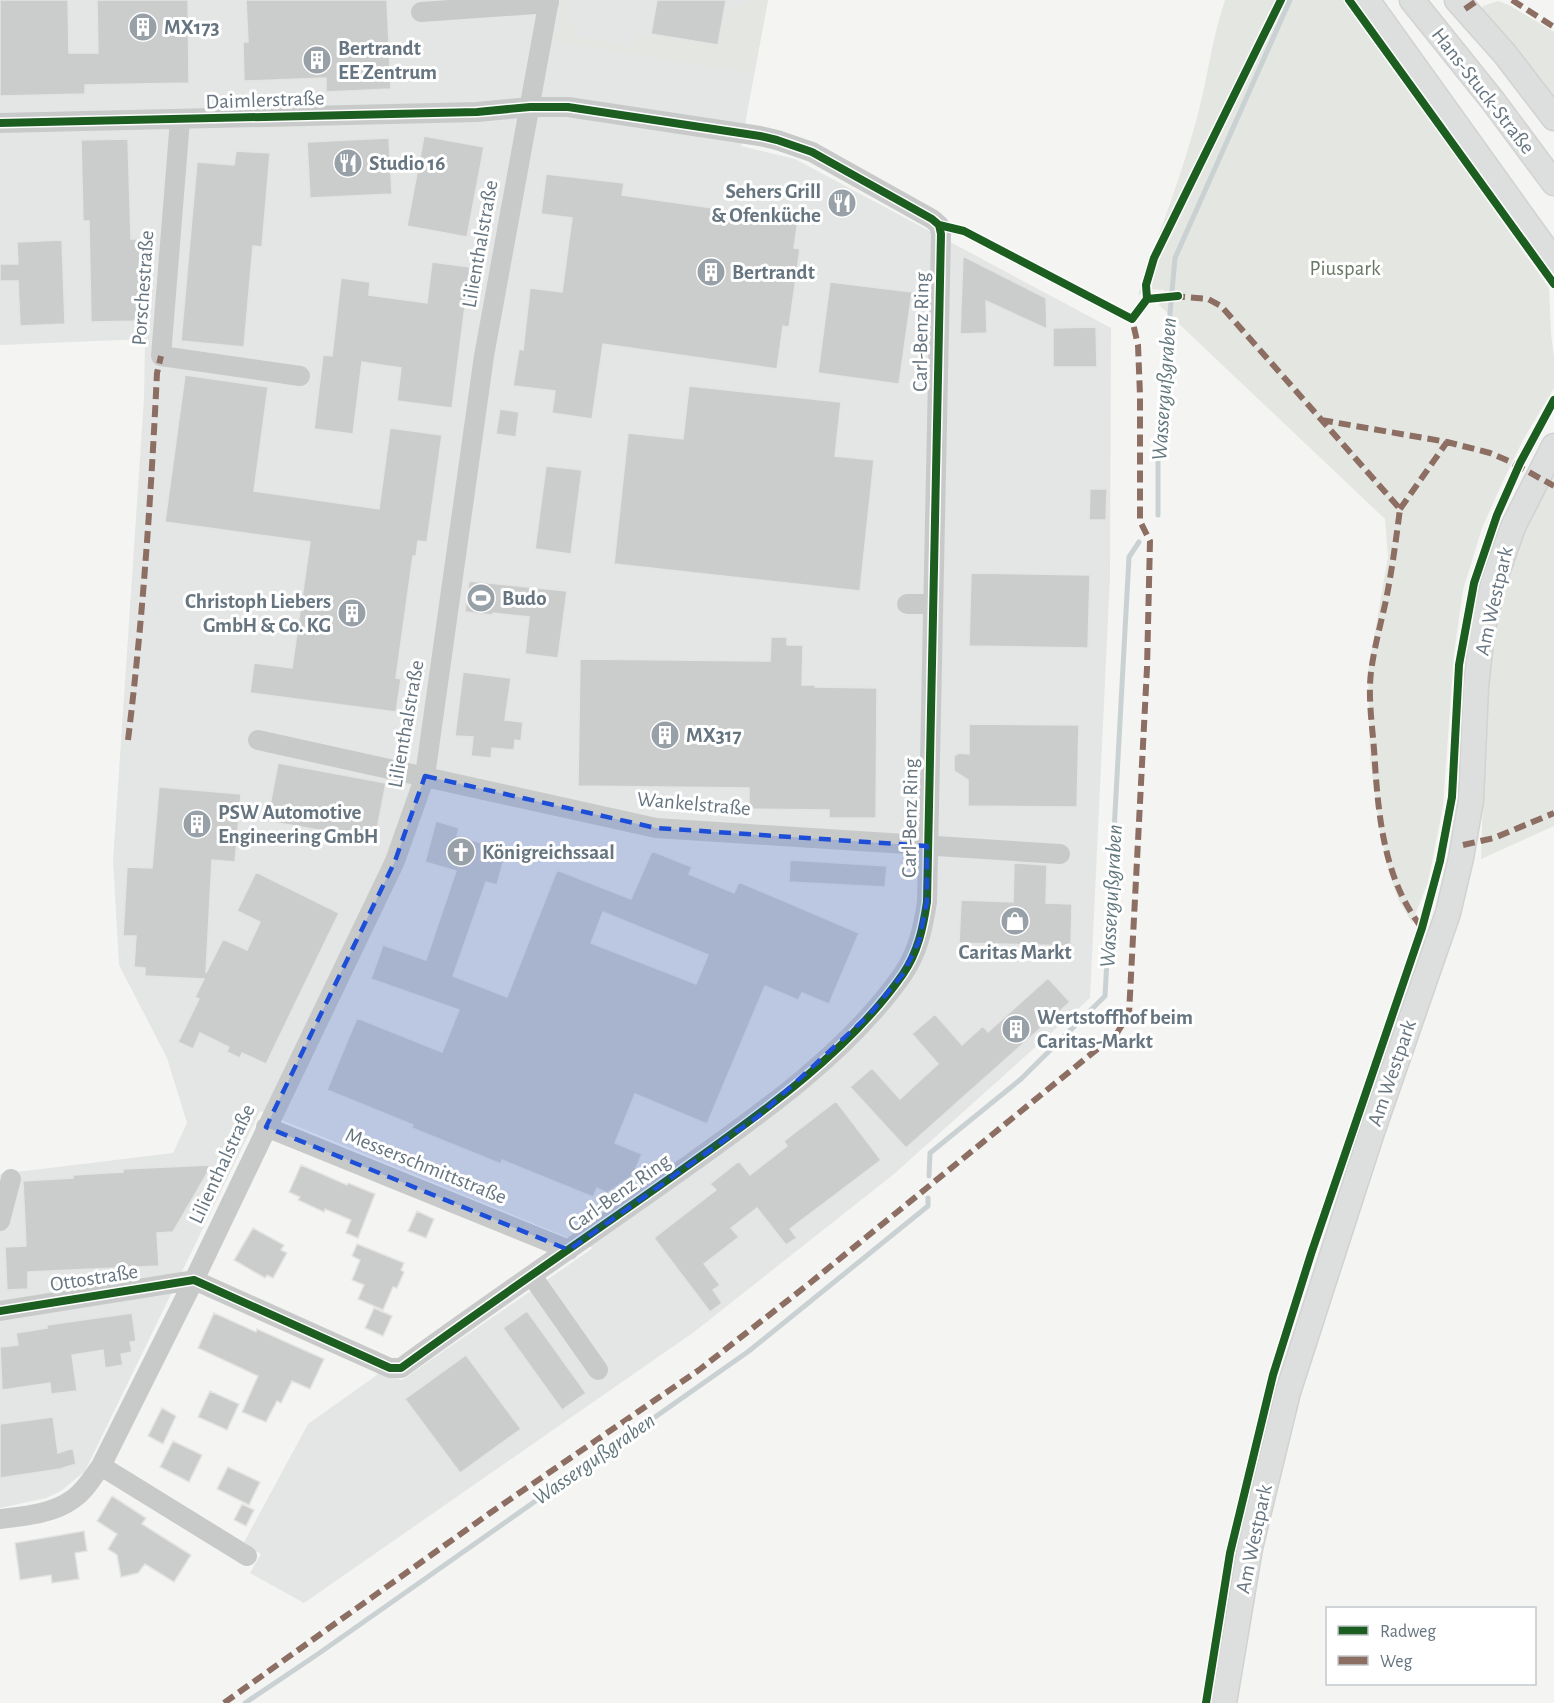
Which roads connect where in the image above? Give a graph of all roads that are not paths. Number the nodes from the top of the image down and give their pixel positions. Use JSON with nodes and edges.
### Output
{"nodes":[{"id":1,"x":1367,"y":0,"type":"edge"},
{"id":2,"x":1412,"y":0,"type":"edge"},
{"id":3,"x":1456,"y":0,"type":"edge"},
{"id":4,"x":549,"y":2,"type":"edge"},
{"id":5,"x":421,"y":12,"type":"dead end"},
{"id":6,"x":530,"y":107,"type":"junction"},
{"id":7,"x":1554,"y":118,"type":"edge"},
{"id":8,"x":180,"y":120,"type":"junction"},
{"id":9,"x":0,"y":123,"type":"edge"},
{"id":10,"x":1554,"y":183,"type":"edge"},
{"id":11,"x":1554,"y":261,"type":"edge"},
{"id":12,"x":300,"y":376,"type":"dead end"},
{"id":13,"x":1554,"y":446,"type":"edge"},
{"id":14,"x":907,"y":604,"type":"dead end"},
{"id":15,"x":933,"y":604,"type":"junction"},
{"id":16,"x":258,"y":740,"type":"dead end"},
{"id":17,"x":425,"y":776,"type":"junction"},
{"id":18,"x":927,"y":846,"type":"junction"},
{"id":19,"x":1060,"y":854,"type":"dead end"},
{"id":20,"x":266,"y":1126,"type":"junction"},
{"id":21,"x":11,"y":1179,"type":"dead end"},
{"id":22,"x":0,"y":1221,"type":"edge"},
{"id":23,"x":569,"y":1250,"type":"junction"},
{"id":24,"x":532,"y":1276,"type":"junction"},
{"id":25,"x":194,"y":1280,"type":"junction"},
{"id":26,"x":0,"y":1311,"type":"edge"},
{"id":27,"x":598,"y":1371,"type":"dead end"},
{"id":28,"x":101,"y":1466,"type":"junction"},
{"id":29,"x":0,"y":1520,"type":"edge"},
{"id":30,"x":247,"y":1556,"type":"dead end"},
{"id":31,"x":1224,"y":1703,"type":"edge"}],
"edges":[{"from":1,"to":11,"type":"main road"},
{"from":2,"to":10,"type":"main road","name":"Hans-Stuck-Straße"},
{"from":3,"to":7,"type":"main road"},
{"from":4,"to":5,"type":"street"},
{"from":4,"to":6,"type":"street","name":"Lilienthalstraße"},
{"from":6,"to":8,"type":"street","name":"Daimlerstraße"},
{"from":6,"to":15,"type":"street","name":"Carl-Benz Ring"},
{"from":6,"to":17,"type":"street","name":"Lilienthalstraße"},
{"from":8,"to":9,"type":"street","name":"Daimlerstraße"},
{"from":8,"to":12,"type":"street","name":"Porschestraße"},
{"from":13,"to":31,"type":"main road","name":"Am Westpark"},
{"from":14,"to":15,"type":"street"},
{"from":15,"to":18,"type":"street","name":"Carl-Benz Ring"},
{"from":16,"to":17,"type":"street"},
{"from":17,"to":18,"type":"street","name":"Wankelstraße"},
{"from":17,"to":20,"type":"street","name":"Lilienthalstraße"},
{"from":18,"to":19,"type":"street","name":"Wankelstraße"},
{"from":18,"to":23,"type":"street","name":"Carl-Benz Ring"},
{"from":20,"to":23,"type":"street","name":"Messerschmittstraße"},
{"from":20,"to":25,"type":"street","name":"Lilienthalstraße"},
{"from":21,"to":22,"type":"street"},
{"from":23,"to":24,"type":"street","name":"Carl-Benz Ring"},
{"from":24,"to":25,"type":"street","name":"Carl-Benz Ring"},
{"from":24,"to":27,"type":"street"},
{"from":25,"to":26,"type":"street","name":"Ottostraße"},
{"from":25,"to":28,"type":"street","name":"Lilienthalstraße"},
{"from":28,"to":29,"type":"street","name":"Lilienthalstraße"},
{"from":28,"to":30,"type":"street"}]}
